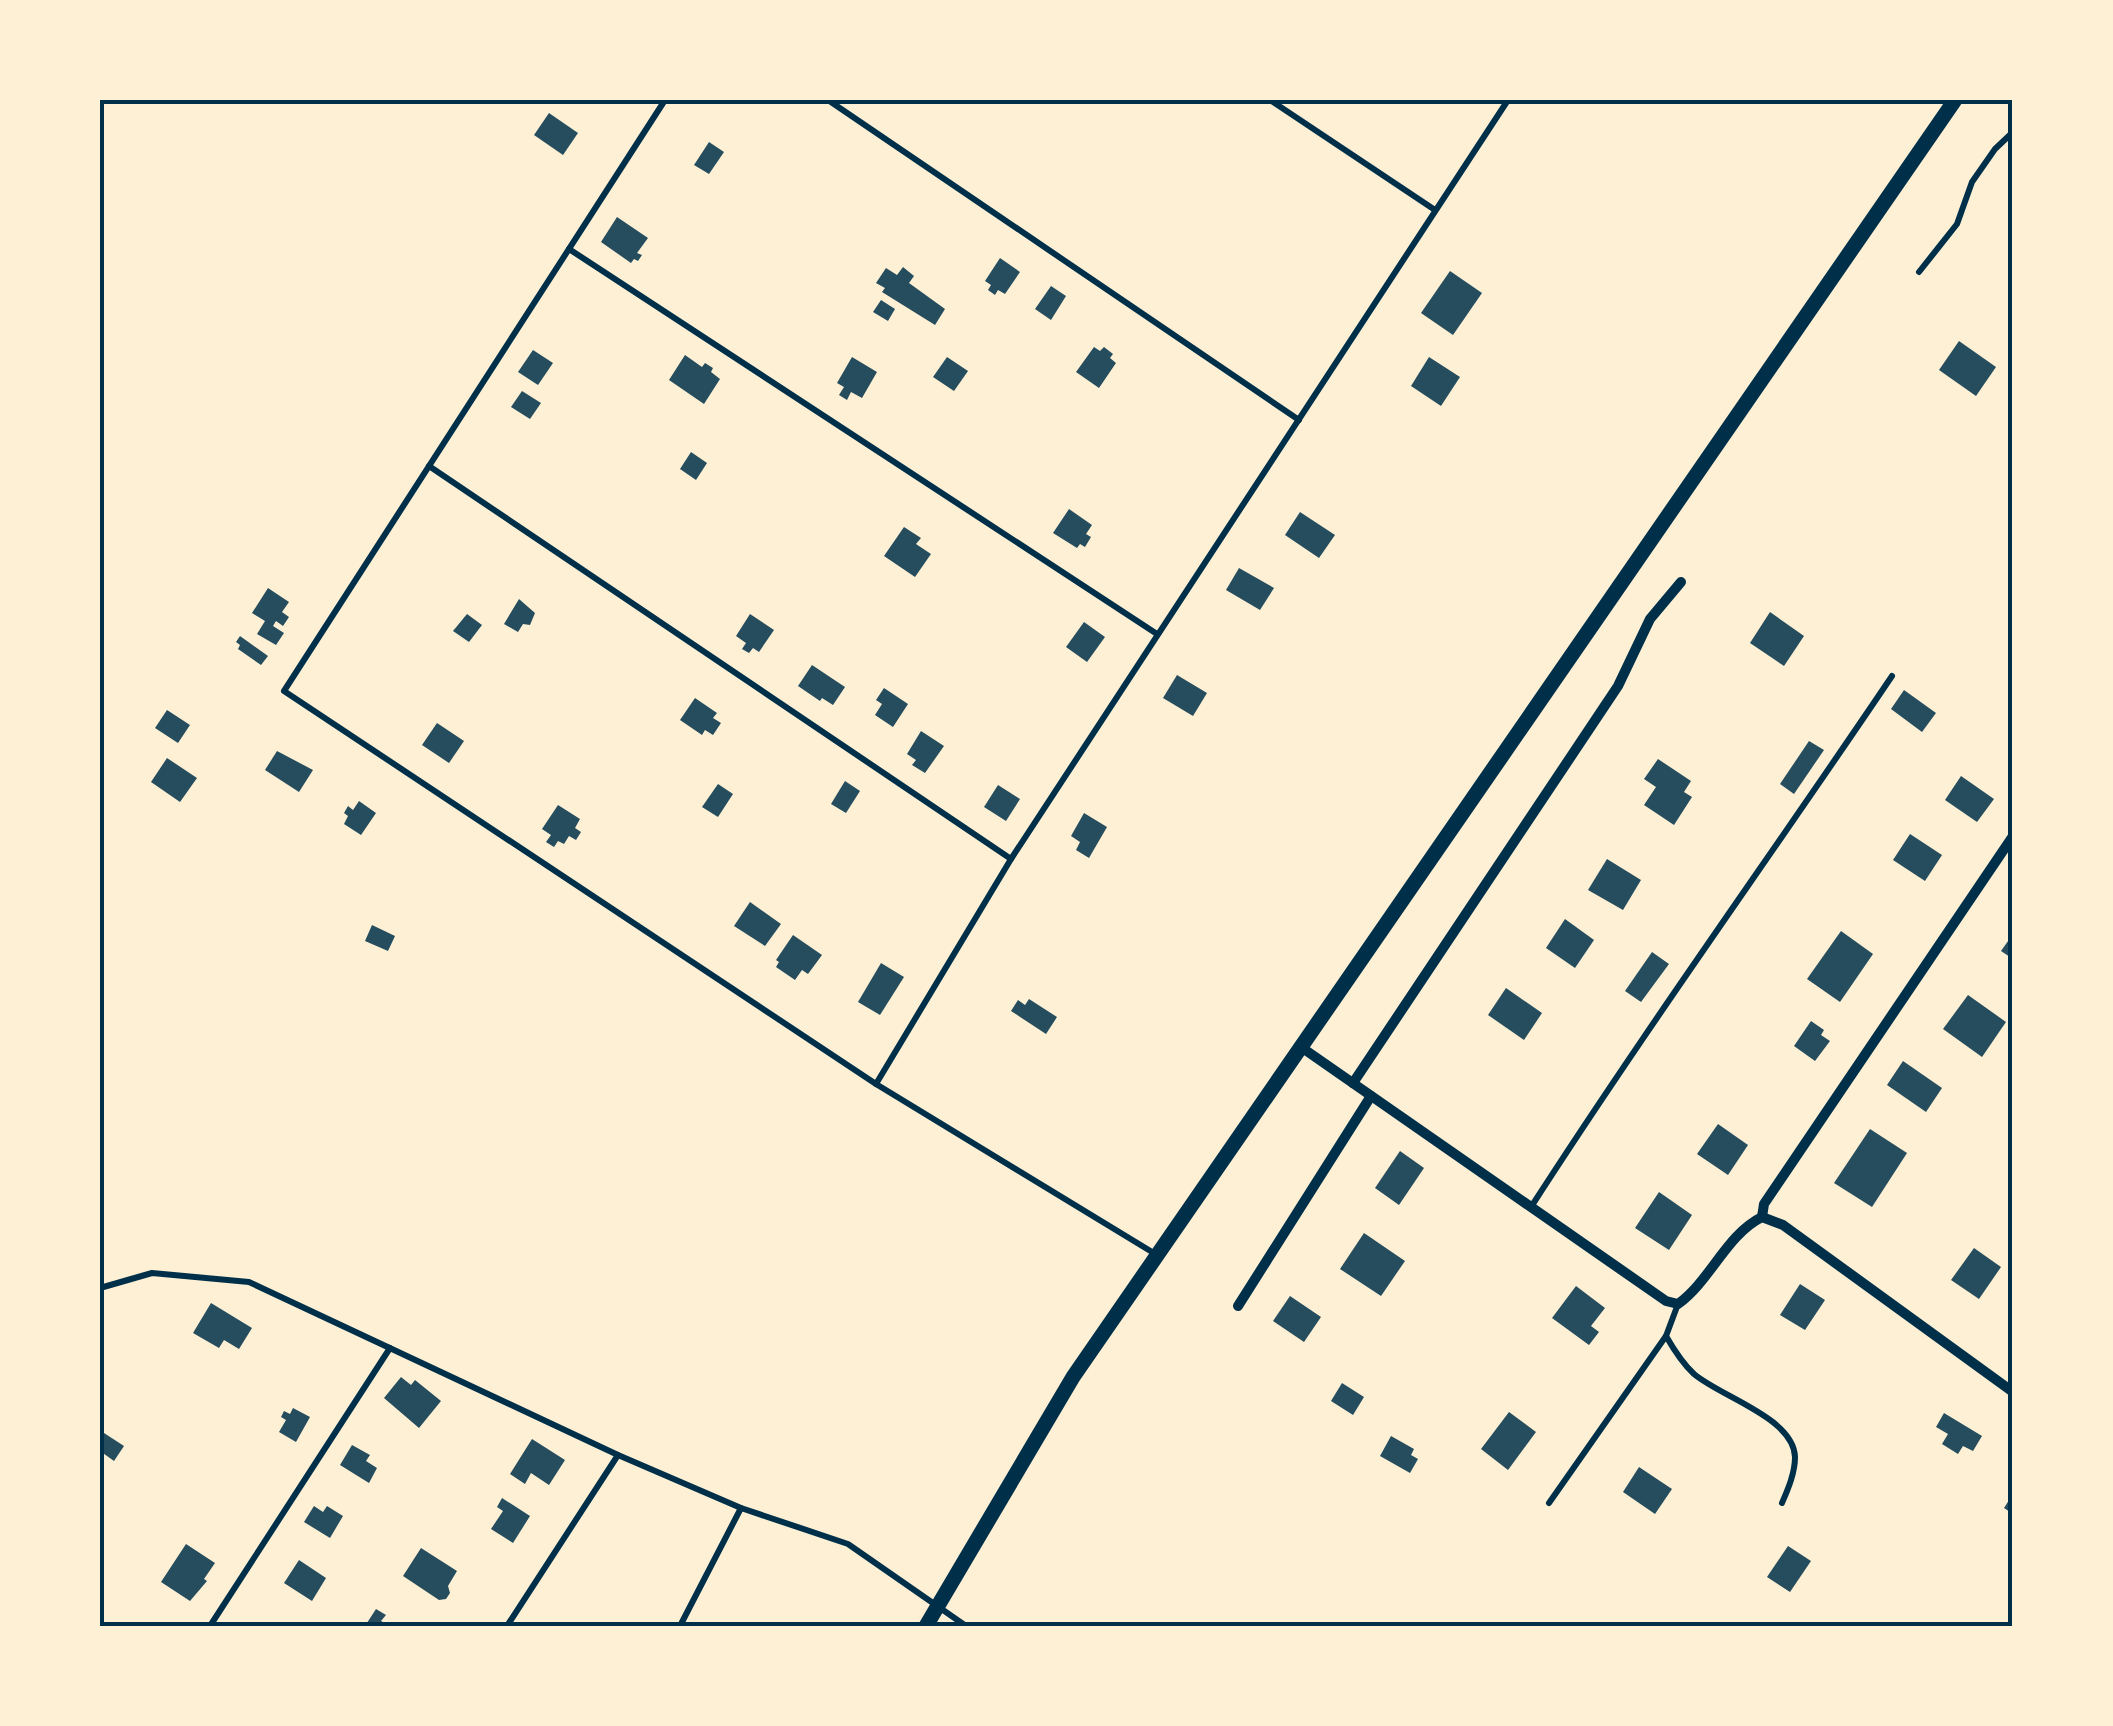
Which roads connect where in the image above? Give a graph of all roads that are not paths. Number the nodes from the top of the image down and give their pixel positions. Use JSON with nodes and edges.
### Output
{"nodes":[{"id":1,"x":665,"y":100,"type":"edge"},
{"id":2,"x":828,"y":100,"type":"edge"},
{"id":3,"x":1270,"y":100,"type":"edge"},
{"id":4,"x":1508,"y":100,"type":"edge"},
{"id":5,"x":1955,"y":100,"type":"edge"},
{"id":6,"x":2013,"y":132,"type":"edge"},
{"id":7,"x":1435,"y":210,"type":"junction"},
{"id":8,"x":568,"y":249,"type":"junction"},
{"id":9,"x":1919,"y":272,"type":"dead end"},
{"id":10,"x":1298,"y":420,"type":"junction"},
{"id":11,"x":429,"y":466,"type":"junction"},
{"id":12,"x":1681,"y":582,"type":"dead end"},
{"id":13,"x":1158,"y":635,"type":"junction"},
{"id":14,"x":1892,"y":676,"type":"dead end"},
{"id":15,"x":2013,"y":836,"type":"edge"},
{"id":16,"x":1011,"y":860,"type":"junction"},
{"id":17,"x":1301,"y":1047,"type":"junction"},
{"id":18,"x":1353,"y":1083,"type":"junction"},
{"id":19,"x":876,"y":1084,"type":"junction"},
{"id":20,"x":1371,"y":1096,"type":"junction"},
{"id":21,"x":1531,"y":1207,"type":"junction"},
{"id":22,"x":1762,"y":1216,"type":"junction"},
{"id":23,"x":1157,"y":1256,"type":"junction"},
{"id":24,"x":100,"y":1288,"type":"edge"},
{"id":25,"x":1678,"y":1304,"type":"junction"},
{"id":26,"x":1238,"y":1306,"type":"dead end"},
{"id":27,"x":1666,"y":1336,"type":"junction"},
{"id":28,"x":390,"y":1348,"type":"junction"},
{"id":29,"x":2013,"y":1392,"type":"edge"},
{"id":30,"x":618,"y":1455,"type":"junction"},
{"id":31,"x":1549,"y":1502,"type":"dead end"},
{"id":32,"x":1782,"y":1503,"type":"dead end"},
{"id":33,"x":741,"y":1508,"type":"junction"},
{"id":34,"x":938,"y":1604,"type":"junction"},
{"id":35,"x":210,"y":1626,"type":"edge"},
{"id":36,"x":507,"y":1626,"type":"edge"},
{"id":37,"x":680,"y":1626,"type":"edge"},
{"id":38,"x":926,"y":1626,"type":"edge"},
{"id":39,"x":966,"y":1626,"type":"edge"}],
"edges":[{"from":1,"to":8,"type":"lane"},
{"from":2,"to":10,"type":"lane"},
{"from":3,"to":7,"type":"lane"},
{"from":4,"to":7,"type":"lane"},
{"from":5,"to":17,"type":"street"},
{"from":6,"to":9,"type":"lane"},
{"from":7,"to":10,"type":"lane"},
{"from":8,"to":11,"type":"lane"},
{"from":8,"to":13,"type":"lane"},
{"from":10,"to":13,"type":"lane"},
{"from":11,"to":16,"type":"lane"},
{"from":11,"to":19,"type":"lane"},
{"from":12,"to":18,"type":"street"},
{"from":13,"to":16,"type":"lane"},
{"from":14,"to":21,"type":"lane"},
{"from":15,"to":22,"type":"street"},
{"from":16,"to":19,"type":"lane"},
{"from":17,"to":18,"type":"street"},
{"from":17,"to":23,"type":"street"},
{"from":18,"to":20,"type":"street"},
{"from":19,"to":23,"type":"lane"},
{"from":20,"to":21,"type":"street"},
{"from":20,"to":26,"type":"street"},
{"from":21,"to":25,"type":"street"},
{"from":22,"to":25,"type":"street"},
{"from":22,"to":29,"type":"street"},
{"from":23,"to":34,"type":"street"},
{"from":24,"to":28,"type":"lane"},
{"from":25,"to":27,"type":"lane"},
{"from":27,"to":31,"type":"lane"},
{"from":27,"to":32,"type":"lane"},
{"from":28,"to":30,"type":"lane"},
{"from":28,"to":35,"type":"lane"},
{"from":30,"to":33,"type":"lane"},
{"from":30,"to":36,"type":"lane"},
{"from":33,"to":34,"type":"lane"},
{"from":33,"to":37,"type":"lane"},
{"from":34,"to":38,"type":"street"},
{"from":34,"to":39,"type":"lane"}]}
